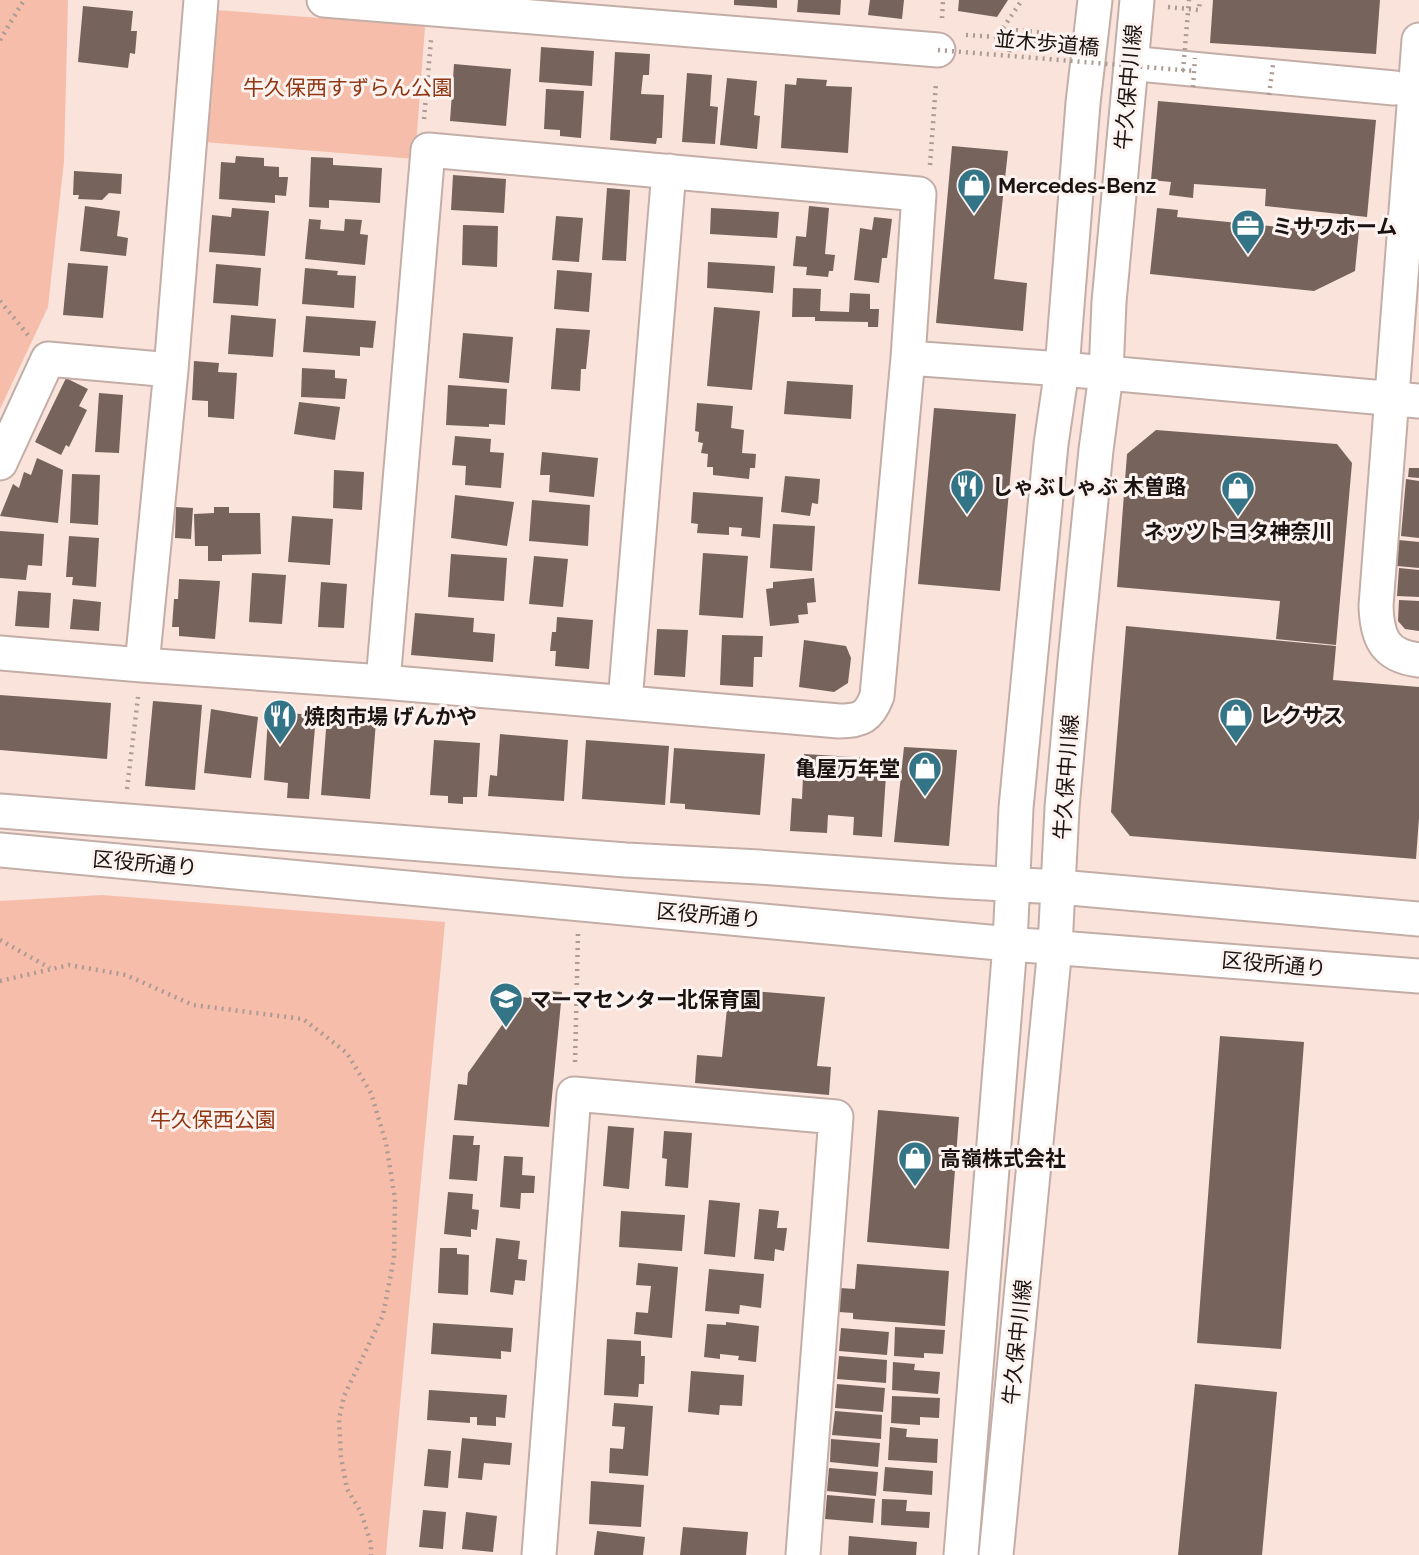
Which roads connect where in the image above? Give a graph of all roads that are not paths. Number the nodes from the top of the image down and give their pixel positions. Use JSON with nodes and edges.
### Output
{"nodes":[{"id":1,"x":201,"y":0,"type":"edge"},
{"id":2,"x":324,"y":0,"type":"edge"},
{"id":3,"x":1095,"y":0,"type":"edge"},
{"id":4,"x":1151,"y":3,"type":"edge"},
{"id":5,"x":1419,"y":40,"type":"edge"},
{"id":6,"x":938,"y":63,"type":"road end"},
{"id":7,"x":1149,"y":65,"type":"dead end"},
{"id":8,"x":1394,"y":88,"type":"dead end"},
{"id":9,"x":669,"y":171,"type":"junction"},
{"id":10,"x":908,"y":358,"type":"junction"},
{"id":11,"x":1062,"y":369,"type":"junction"},
{"id":12,"x":171,"y":370,"type":"junction"},
{"id":13,"x":1107,"y":374,"type":"junction"},
{"id":14,"x":1405,"y":400,"type":"edge"},
{"id":15,"x":0,"y":463,"type":"edge"},
{"id":16,"x":0,"y":653,"type":"edge"},
{"id":17,"x":1419,"y":660,"type":"edge"},
{"id":18,"x":142,"y":665,"type":"junction"},
{"id":19,"x":383,"y":682,"type":"junction"},
{"id":20,"x":625,"y":702,"type":"junction"},
{"id":21,"x":0,"y":811,"type":"edge"},
{"id":22,"x":0,"y":850,"type":"edge"},
{"id":23,"x":1014,"y":884,"type":"junction"},
{"id":24,"x":1059,"y":887,"type":"junction"},
{"id":25,"x":1419,"y":919,"type":"edge"},
{"id":26,"x":1010,"y":944,"type":"junction"},
{"id":27,"x":1055,"y":947,"type":"junction"},
{"id":28,"x":1419,"y":976,"type":"edge"},
{"id":29,"x":539,"y":1555,"type":"edge"},
{"id":30,"x":803,"y":1555,"type":"edge"},
{"id":31,"x":961,"y":1555,"type":"edge"},
{"id":32,"x":996,"y":1555,"type":"edge"}],
"edges":[{"from":1,"to":12,"type":"street"},
{"from":2,"to":6,"type":"street"},
{"from":3,"to":11,"type":"street","name":"牛久保中川線"},
{"from":4,"to":13,"type":"street","name":"牛久保中川線"},
{"from":5,"to":14,"type":"street"},
{"from":7,"to":8,"type":"street"},
{"from":9,"to":10,"type":"street"},
{"from":9,"to":19,"type":"street"},
{"from":9,"to":20,"type":"street"},
{"from":10,"to":11,"type":"street"},
{"from":10,"to":20,"type":"street"},
{"from":11,"to":13,"type":"street"},
{"from":11,"to":23,"type":"street","name":"牛久保中川線"},
{"from":12,"to":15,"type":"street"},
{"from":12,"to":18,"type":"street"},
{"from":13,"to":14,"type":"street"},
{"from":13,"to":24,"type":"street","name":"牛久保中川線"},
{"from":14,"to":17,"type":"street"},
{"from":16,"to":18,"type":"street"},
{"from":18,"to":19,"type":"street"},
{"from":19,"to":20,"type":"street"},
{"from":21,"to":23,"type":"street","name":"区役所通り"},
{"from":22,"to":26,"type":"street","name":"区役所通り"},
{"from":23,"to":24,"type":"street","name":"区役所通り"},
{"from":23,"to":26,"type":"street","name":"牛久保中川線"},
{"from":24,"to":25,"type":"street","name":"区役所通り"},
{"from":24,"to":27,"type":"street","name":"牛久保中川線"},
{"from":26,"to":27,"type":"street","name":"区役所通り"},
{"from":26,"to":31,"type":"street","name":"牛久保中川線"},
{"from":27,"to":28,"type":"street","name":"区役所通り"},
{"from":27,"to":32,"type":"street","name":"牛久保中川線"},
{"from":29,"to":30,"type":"street"}]}
